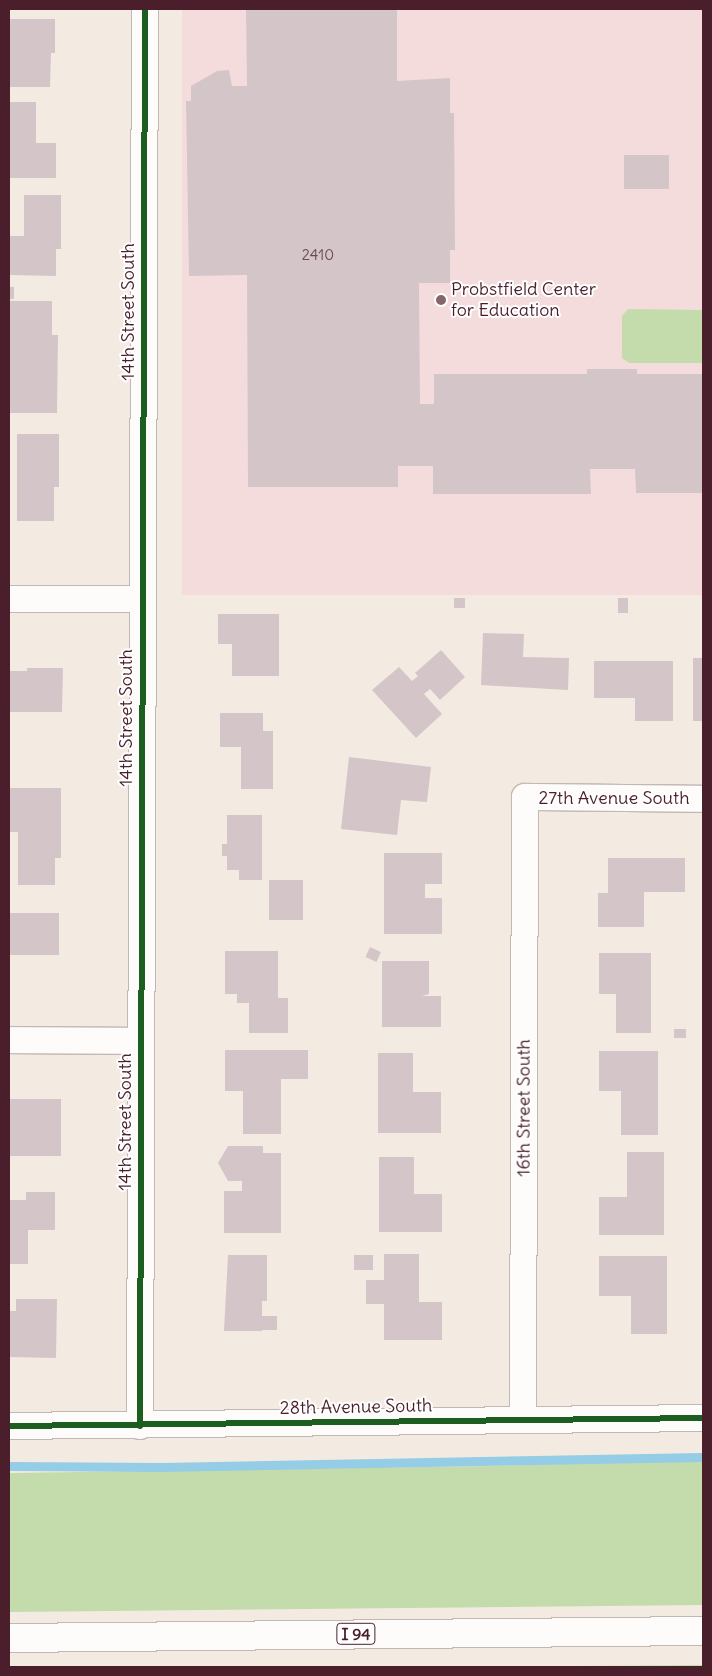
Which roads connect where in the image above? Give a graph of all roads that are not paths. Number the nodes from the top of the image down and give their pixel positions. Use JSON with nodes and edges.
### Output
{"nodes":[{"id":1,"x":144,"y":9,"type":"edge"},
{"id":2,"x":9,"y":599,"type":"edge"},
{"id":3,"x":142,"y":599,"type":"junction"},
{"id":4,"x":525,"y":798,"type":"joint"},
{"id":5,"x":703,"y":799,"type":"edge"},
{"id":6,"x":9,"y":1040,"type":"edge"},
{"id":7,"x":141,"y":1041,"type":"junction"},
{"id":8,"x":703,"y":1418,"type":"edge"},
{"id":9,"x":523,"y":1419,"type":"junction"},
{"id":10,"x":9,"y":1426,"type":"edge"},
{"id":11,"x":140,"y":1426,"type":"junction"},
{"id":12,"x":703,"y":1631,"type":"edge"},
{"id":13,"x":9,"y":1638,"type":"edge"}],
"edges":[{"from":1,"to":3,"type":"street","name":"14th Street South"},
{"from":2,"to":3,"type":"street"},
{"from":3,"to":7,"type":"street","name":"14th Street South"},
{"from":4,"to":5,"type":"street","name":"27th Avenue South"},
{"from":4,"to":9,"type":"street","name":"16th Street South"},
{"from":6,"to":7,"type":"street"},
{"from":7,"to":11,"type":"street","name":"14th Street South"},
{"from":8,"to":9,"type":"street","name":"28th Avenue South"},
{"from":9,"to":11,"type":"street","name":"28th Avenue South"},
{"from":10,"to":11,"type":"street","name":"28th Avenue South"},
{"from":12,"to":13,"type":"highway","number":"I 94"}]}
